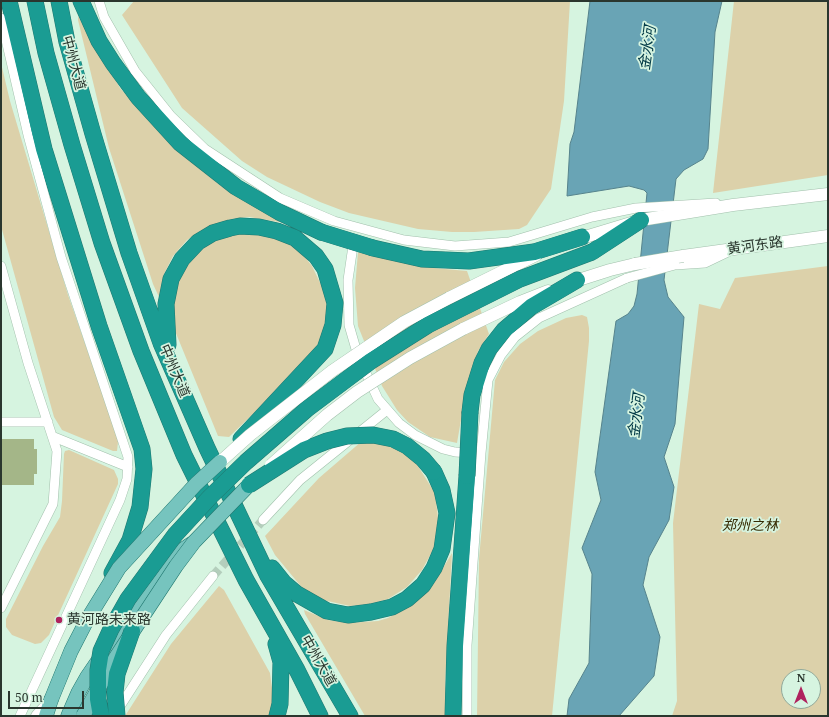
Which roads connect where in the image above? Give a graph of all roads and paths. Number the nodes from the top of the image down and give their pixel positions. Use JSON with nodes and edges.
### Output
{"nodes":[{"id":1,"x":9,"y":1,"type":"edge"},
{"id":2,"x":35,"y":1,"type":"edge"},
{"id":3,"x":59,"y":1,"type":"edge"},
{"id":4,"x":80,"y":1,"type":"edge"},
{"id":5,"x":100,"y":2,"type":"edge"},
{"id":6,"x":1,"y":18,"type":"edge"},
{"id":7,"x":828,"y":194,"type":"edge"},
{"id":8,"x":638,"y":214,"type":"junction"},
{"id":9,"x":356,"y":227,"type":"junction"},
{"id":10,"x":828,"y":236,"type":"edge"},
{"id":11,"x":582,"y":237,"type":"junction"},
{"id":12,"x":734,"y":249,"type":"junction"},
{"id":13,"x":1,"y":266,"type":"edge"},
{"id":14,"x":577,"y":280,"type":"junction"},
{"id":15,"x":169,"y":361,"type":"junction"},
{"id":16,"x":387,"y":410,"type":"junction"},
{"id":17,"x":1,"y":422,"type":"edge"},
{"id":18,"x":48,"y":422,"type":"junction"},
{"id":19,"x":54,"y":437,"type":"junction"},
{"id":20,"x":481,"y":453,"type":"junction"},
{"id":21,"x":220,"y":462,"type":"junction"},
{"id":22,"x":128,"y":467,"type":"junction"},
{"id":23,"x":250,"y":485,"type":"junction"},
{"id":24,"x":263,"y":520,"type":"tunnel mouth"},
{"id":25,"x":194,"y":542,"type":"junction"},
{"id":26,"x":254,"y":547,"type":"junction"},
{"id":27,"x":213,"y":576,"type":"tunnel mouth"},
{"id":28,"x":1,"y":608,"type":"edge"},
{"id":29,"x":87,"y":620,"type":"junction"},
{"id":30,"x":270,"y":622,"type":"junction"},
{"id":31,"x":132,"y":631,"type":"junction"},
{"id":32,"x":51,"y":700,"type":"junction"},
{"id":33,"x":20,"y":716,"type":"edge"},
{"id":34,"x":37,"y":716,"type":"edge"},
{"id":35,"x":46,"y":716,"type":"edge"},
{"id":36,"x":68,"y":716,"type":"edge"},
{"id":37,"x":83,"y":716,"type":"edge"},
{"id":38,"x":101,"y":716,"type":"edge"},
{"id":39,"x":114,"y":716,"type":"edge"},
{"id":40,"x":117,"y":716,"type":"edge"},
{"id":41,"x":277,"y":716,"type":"edge"},
{"id":42,"x":320,"y":716,"type":"edge"},
{"id":43,"x":350,"y":716,"type":"edge"},
{"id":44,"x":453,"y":716,"type":"edge"},
{"id":45,"x":467,"y":716,"type":"edge"}],
"edges":[{"from":1,"to":29,"type":"highway","bridge":true},
{"from":2,"to":30,"type":"highway","name":"中州大道"},
{"from":3,"to":15,"type":"highway","name":"中州大道"},
{"from":4,"to":11,"type":"highway","bridge":true},
{"from":5,"to":9,"type":"street"},
{"from":6,"to":22,"type":"street"},
{"from":7,"to":8,"type":"main road"},
{"from":8,"to":9,"type":"street"},
{"from":8,"to":11,"type":"main road"},
{"from":8,"to":38,"type":"highway","bridge":true},
{"from":9,"to":16,"type":"street"},
{"from":10,"to":12,"type":"main road","name":"黄河东路"},
{"from":11,"to":21,"type":"main road","bridge":true},
{"from":12,"to":14,"type":"main road","name":"黄河东路","bridge":true},
{"from":12,"to":20,"type":"street","bridge":true},
{"from":13,"to":18,"type":"street"},
{"from":14,"to":23,"type":"main road","name":"黄河东路","bridge":true},
{"from":14,"to":44,"type":"highway","bridge":true},
{"from":15,"to":21,"type":"highway","bridge":true},
{"from":15,"to":26,"type":"highway","name":"中州大道"},
{"from":16,"to":20,"type":"street"},
{"from":16,"to":24,"type":"street"},
{"from":17,"to":18,"type":"street"},
{"from":18,"to":19,"type":"street"},
{"from":19,"to":22,"type":"street"},
{"from":19,"to":28,"type":"street"},
{"from":20,"to":45,"type":"street"},
{"from":21,"to":29,"type":"main road","bridge":true},
{"from":22,"to":33,"type":"street"},
{"from":23,"to":25,"type":"main road","bridge":true},
{"from":23,"to":26,"type":"highway","bridge":true},
{"from":25,"to":31,"type":"main road","bridge":true},
{"from":25,"to":36,"type":"main road","bridge":true},
{"from":26,"to":43,"type":"highway","name":"中州大道"},
{"from":27,"to":39,"type":"street"},
{"from":29,"to":32,"type":"main road","bridge":true},
{"from":30,"to":41,"type":"highway"},
{"from":30,"to":42,"type":"highway","name":"中州大道"},
{"from":31,"to":37,"type":"main road","bridge":true},
{"from":31,"to":40,"type":"highway","bridge":true},
{"from":32,"to":34,"type":"main road"},
{"from":32,"to":35,"type":"main road"}]}
